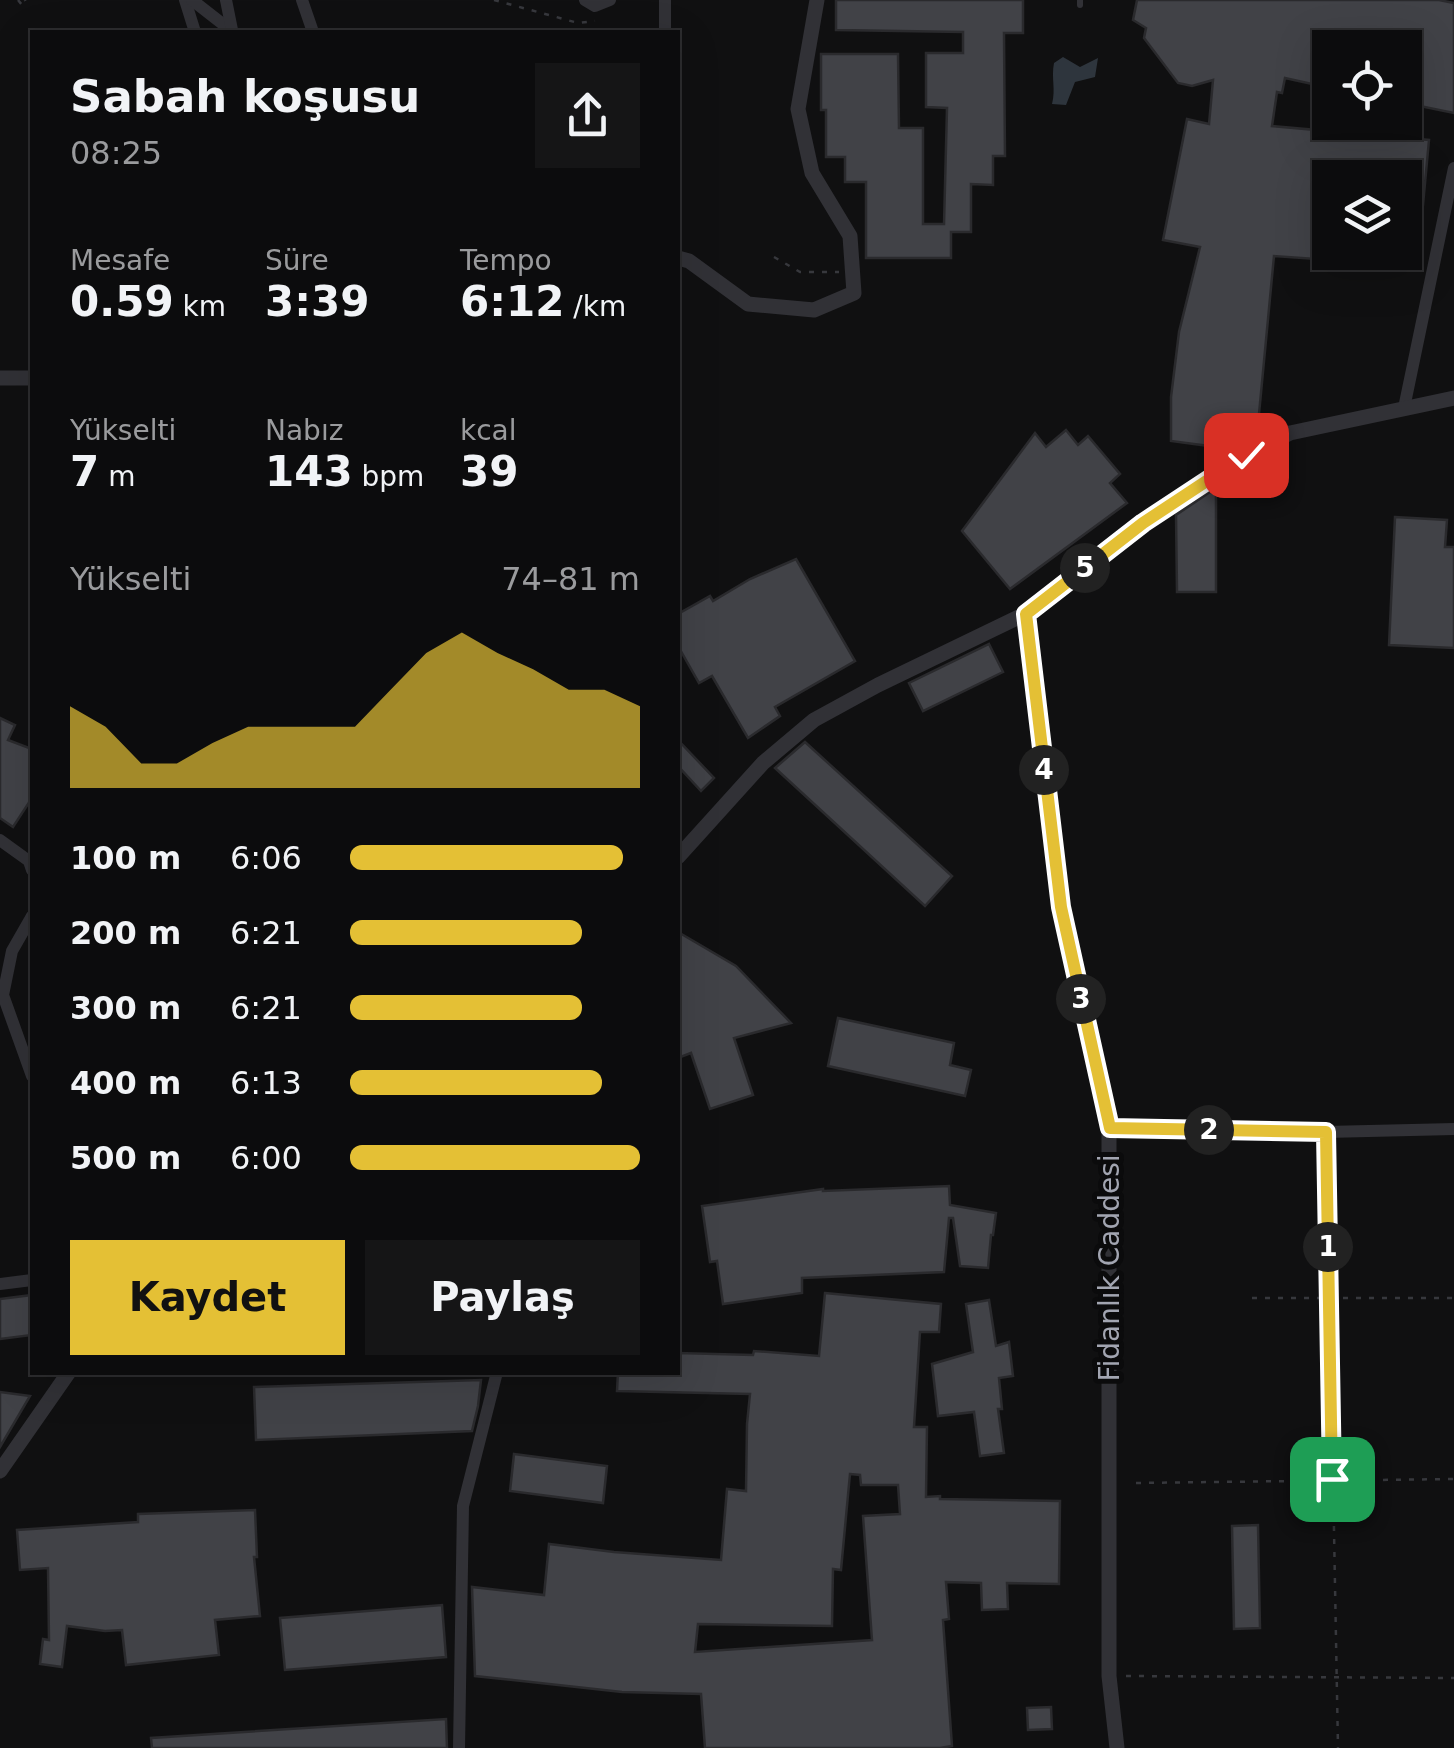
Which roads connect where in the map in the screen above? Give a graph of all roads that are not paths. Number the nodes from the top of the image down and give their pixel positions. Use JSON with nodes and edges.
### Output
{"nodes":[{"id":1,"x":189,"y":0,"type":"edge"},
{"id":2,"x":226,"y":0,"type":"edge"},
{"id":3,"x":302,"y":0,"type":"edge"},
{"id":4,"x":584,"y":0,"type":"edge"},
{"id":5,"x":665,"y":0,"type":"edge"},
{"id":6,"x":817,"y":0,"type":"edge"},
{"id":7,"x":607,"y":2,"type":"edge"},
{"id":8,"x":196,"y":30,"type":"edge"},
{"id":9,"x":230,"y":30,"type":"edge"},
{"id":10,"x":233,"y":30,"type":"edge"},
{"id":11,"x":312,"y":30,"type":"edge"},
{"id":12,"x":665,"y":30,"type":"edge"},
{"id":13,"x":1454,"y":168,"type":"edge"},
{"id":14,"x":680,"y":259,"type":"edge"},
{"id":15,"x":0,"y":378,"type":"edge"},
{"id":16,"x":30,"y":378,"type":"edge"},
{"id":17,"x":1454,"y":398,"type":"edge"},
{"id":18,"x":1404,"y":408,"type":"junction"},
{"id":19,"x":1026,"y":614,"type":"junction"},
{"id":20,"x":0,"y":840,"type":"edge"},
{"id":21,"x":680,"y":855,"type":"edge"},
{"id":22,"x":30,"y":864,"type":"edge"},
{"id":23,"x":30,"y":920,"type":"edge"},
{"id":24,"x":30,"y":1071,"type":"edge"},
{"id":25,"x":1110,"y":1128,"type":"junction"},
{"id":26,"x":1454,"y":1129,"type":"edge"},
{"id":27,"x":30,"y":1280,"type":"edge"},
{"id":28,"x":0,"y":1284,"type":"edge"},
{"id":29,"x":68,"y":1375,"type":"edge"},
{"id":30,"x":496,"y":1375,"type":"edge"},
{"id":31,"x":0,"y":1471,"type":"edge"},
{"id":32,"x":459,"y":1748,"type":"edge"},
{"id":33,"x":1117,"y":1748,"type":"edge"}],
"edges":[{"from":1,"to":8,"type":"street"},
{"from":1,"to":9,"type":"street"},
{"from":2,"to":10,"type":"street"},
{"from":3,"to":11,"type":"street"},
{"from":4,"to":7,"type":"street"},
{"from":5,"to":12,"type":"street"},
{"from":6,"to":14,"type":"street"},
{"from":13,"to":18,"type":"street"},
{"from":15,"to":16,"type":"street"},
{"from":17,"to":18,"type":"street"},
{"from":18,"to":19,"type":"street"},
{"from":19,"to":21,"type":"street"},
{"from":19,"to":25,"type":"street","name":"Fidanlık Caddesi"},
{"from":20,"to":22,"type":"street"},
{"from":23,"to":24,"type":"street"},
{"from":25,"to":26,"type":"street"},
{"from":25,"to":33,"type":"street","name":"Fidanlık Caddesi"},
{"from":27,"to":28,"type":"street"},
{"from":29,"to":31,"type":"street"},
{"from":30,"to":32,"type":"street"}]}
